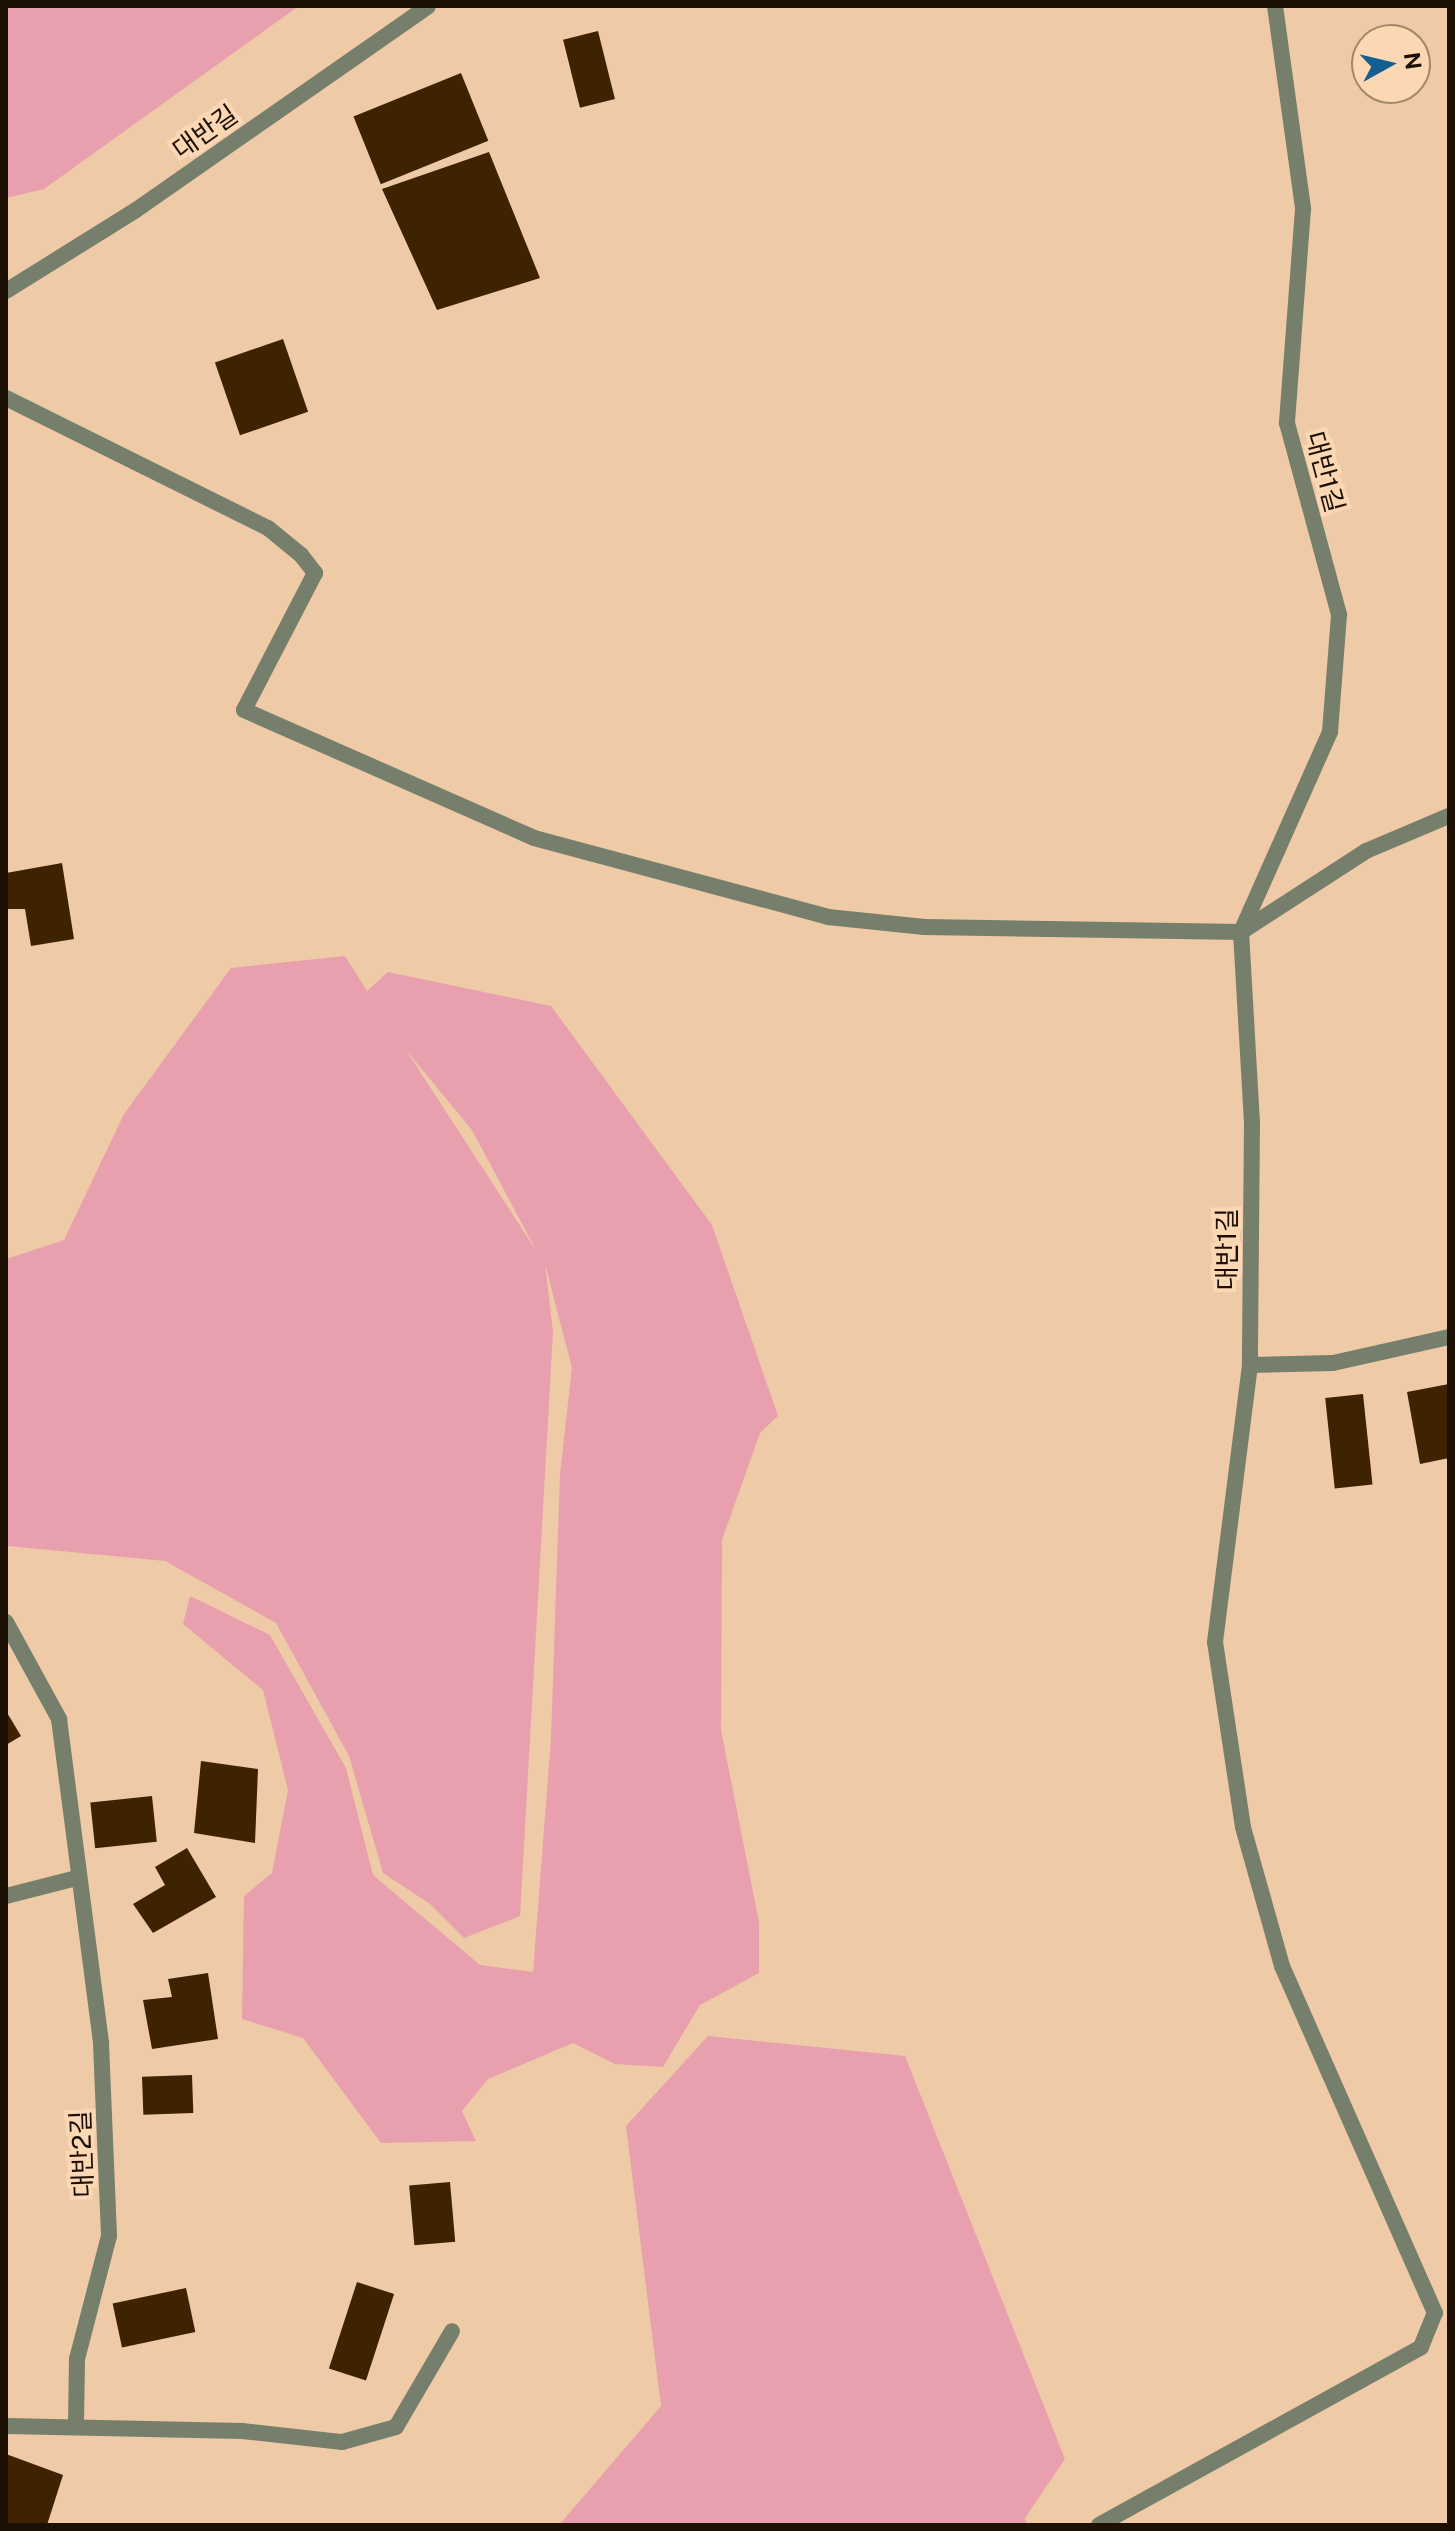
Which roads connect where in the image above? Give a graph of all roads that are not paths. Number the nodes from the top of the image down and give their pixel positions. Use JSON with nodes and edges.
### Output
{"nodes":[{"id":1,"x":428,"y":6,"type":"edge"},
{"id":2,"x":1275,"y":6,"type":"edge"},
{"id":3,"x":6,"y":291,"type":"edge"},
{"id":4,"x":6,"y":398,"type":"edge"},
{"id":5,"x":1449,"y":816,"type":"edge"},
{"id":6,"x":1241,"y":932,"type":"junction"},
{"id":7,"x":1449,"y":1337,"type":"edge"},
{"id":8,"x":1250,"y":1365,"type":"junction"},
{"id":9,"x":6,"y":1622,"type":"edge"},
{"id":10,"x":77,"y":1878,"type":"junction"},
{"id":11,"x":6,"y":1896,"type":"edge"},
{"id":12,"x":452,"y":2331,"type":"dead end"},
{"id":13,"x":6,"y":2426,"type":"edge"},
{"id":14,"x":76,"y":2426,"type":"junction"},
{"id":15,"x":1099,"y":2525,"type":"edge"}],
"edges":[{"from":1,"to":3,"type":"street","name":"대반길"},
{"from":2,"to":6,"type":"street","name":"대반1길"},
{"from":4,"to":6,"type":"street"},
{"from":5,"to":6,"type":"street"},
{"from":6,"to":8,"type":"street","name":"대반1길"},
{"from":7,"to":8,"type":"street"},
{"from":8,"to":15,"type":"street","name":"대반1길"},
{"from":9,"to":10,"type":"street","name":"대반2길"},
{"from":10,"to":11,"type":"street"},
{"from":10,"to":14,"type":"street","name":"대반2길"},
{"from":12,"to":14,"type":"street"},
{"from":13,"to":14,"type":"street"}]}
